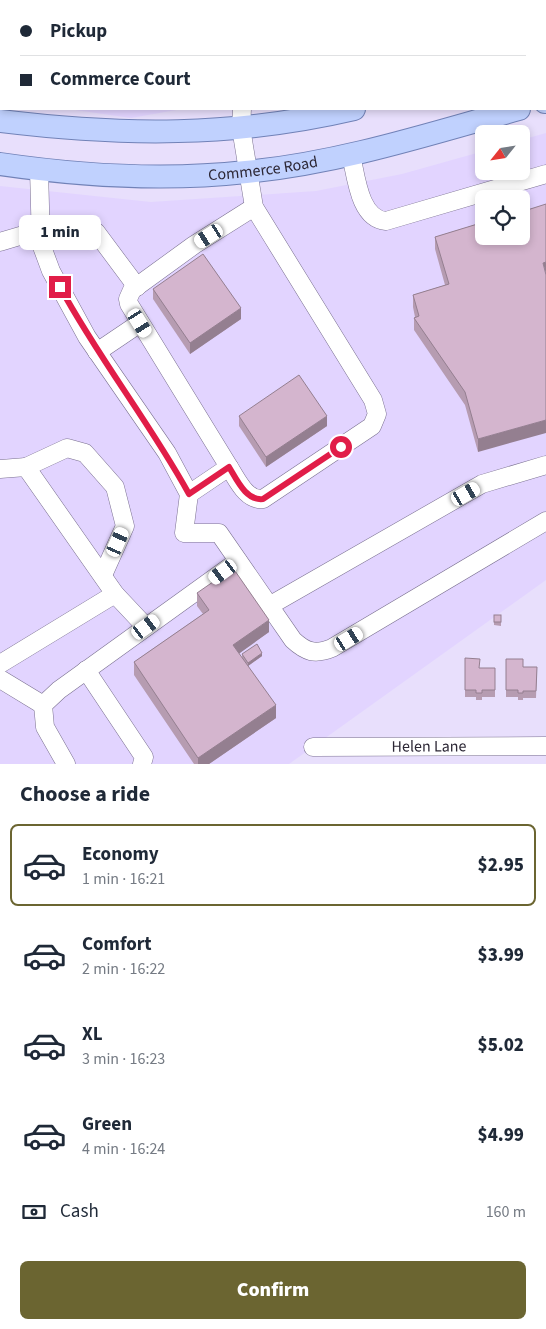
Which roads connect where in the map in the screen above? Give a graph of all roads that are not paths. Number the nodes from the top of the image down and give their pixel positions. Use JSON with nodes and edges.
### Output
{"nodes":[{"id":1,"x":349,"y":110,"type":"edge"},
{"id":2,"x":515,"y":110,"type":"edge"},
{"id":3,"x":5,"y":117,"type":"edge"},
{"id":4,"x":241,"y":118,"type":"edge"},
{"id":5,"x":350,"y":155,"type":"junction"},
{"id":6,"x":0,"y":164,"type":"edge"},
{"id":7,"x":38,"y":169,"type":"junction"},
{"id":8,"x":247,"y":172,"type":"junction"},
{"id":9,"x":546,"y":174,"type":"edge"},
{"id":10,"x":254,"y":207,"type":"junction"},
{"id":11,"x":40,"y":230,"type":"junction"},
{"id":12,"x":0,"y":242,"type":"edge"},
{"id":13,"x":137,"y":287,"type":"junction"},
{"id":14,"x":140,"y":323,"type":"junction"},
{"id":15,"x":97,"y":352,"type":"junction"},
{"id":16,"x":546,"y":465,"type":"edge"},
{"id":17,"x":26,"y":466,"type":"junction"},
{"id":18,"x":229,"y":467,"type":"junction"},
{"id":19,"x":0,"y":470,"type":"edge"},
{"id":20,"x":189,"y":494,"type":"junction"},
{"id":21,"x":546,"y":521,"type":"edge"},
{"id":22,"x":238,"y":561,"type":"junction"},
{"id":23,"x":103,"y":575,"type":"junction"},
{"id":24,"x":115,"y":594,"type":"junction"},
{"id":25,"x":269,"y":606,"type":"junction"},
{"id":26,"x":146,"y":627,"type":"junction"},
{"id":27,"x":0,"y":664,"type":"edge"},
{"id":28,"x":86,"y":670,"type":"junction"},
{"id":29,"x":0,"y":679,"type":"edge"},
{"id":30,"x":43,"y":705,"type":"junction"},
{"id":31,"x":546,"y":746,"type":"edge"},
{"id":32,"x":313,"y":747,"type":"dead end"},
{"id":33,"x":66,"y":764,"type":"edge"},
{"id":34,"x":142,"y":764,"type":"edge"}],
"edges":[{"from":1,"to":4,"type":"main road"},
{"from":2,"to":5,"type":"main road","name":"Commerce Road"},
{"from":3,"to":4,"type":"main road"},
{"from":4,"to":8,"type":"street"},
{"from":5,"to":8,"type":"main road","name":"Commerce Road"},
{"from":5,"to":9,"type":"street"},
{"from":6,"to":7,"type":"main road","name":"Commerce Road"},
{"from":7,"to":8,"type":"main road","name":"Commerce Road"},
{"from":7,"to":11,"type":"street"},
{"from":8,"to":10,"type":"street"},
{"from":10,"to":13,"type":"street"},
{"from":10,"to":18,"type":"street"},
{"from":11,"to":12,"type":"street"},
{"from":11,"to":13,"type":"street"},
{"from":11,"to":15,"type":"street"},
{"from":13,"to":14,"type":"street"},
{"from":14,"to":15,"type":"street"},
{"from":14,"to":18,"type":"street"},
{"from":15,"to":20,"type":"street"},
{"from":16,"to":25,"type":"street"},
{"from":17,"to":19,"type":"street"},
{"from":17,"to":23,"type":"street"},
{"from":17,"to":23,"type":"street"},
{"from":18,"to":20,"type":"street"},
{"from":20,"to":22,"type":"street"},
{"from":21,"to":25,"type":"street"},
{"from":22,"to":25,"type":"street"},
{"from":22,"to":26,"type":"street"},
{"from":23,"to":24,"type":"street"},
{"from":24,"to":26,"type":"street"},
{"from":24,"to":27,"type":"street"},
{"from":26,"to":28,"type":"street"},
{"from":28,"to":30,"type":"street"},
{"from":28,"to":34,"type":"street"},
{"from":29,"to":30,"type":"street"},
{"from":30,"to":33,"type":"street"},
{"from":31,"to":32,"type":"street","name":"Helen Lane"}]}
